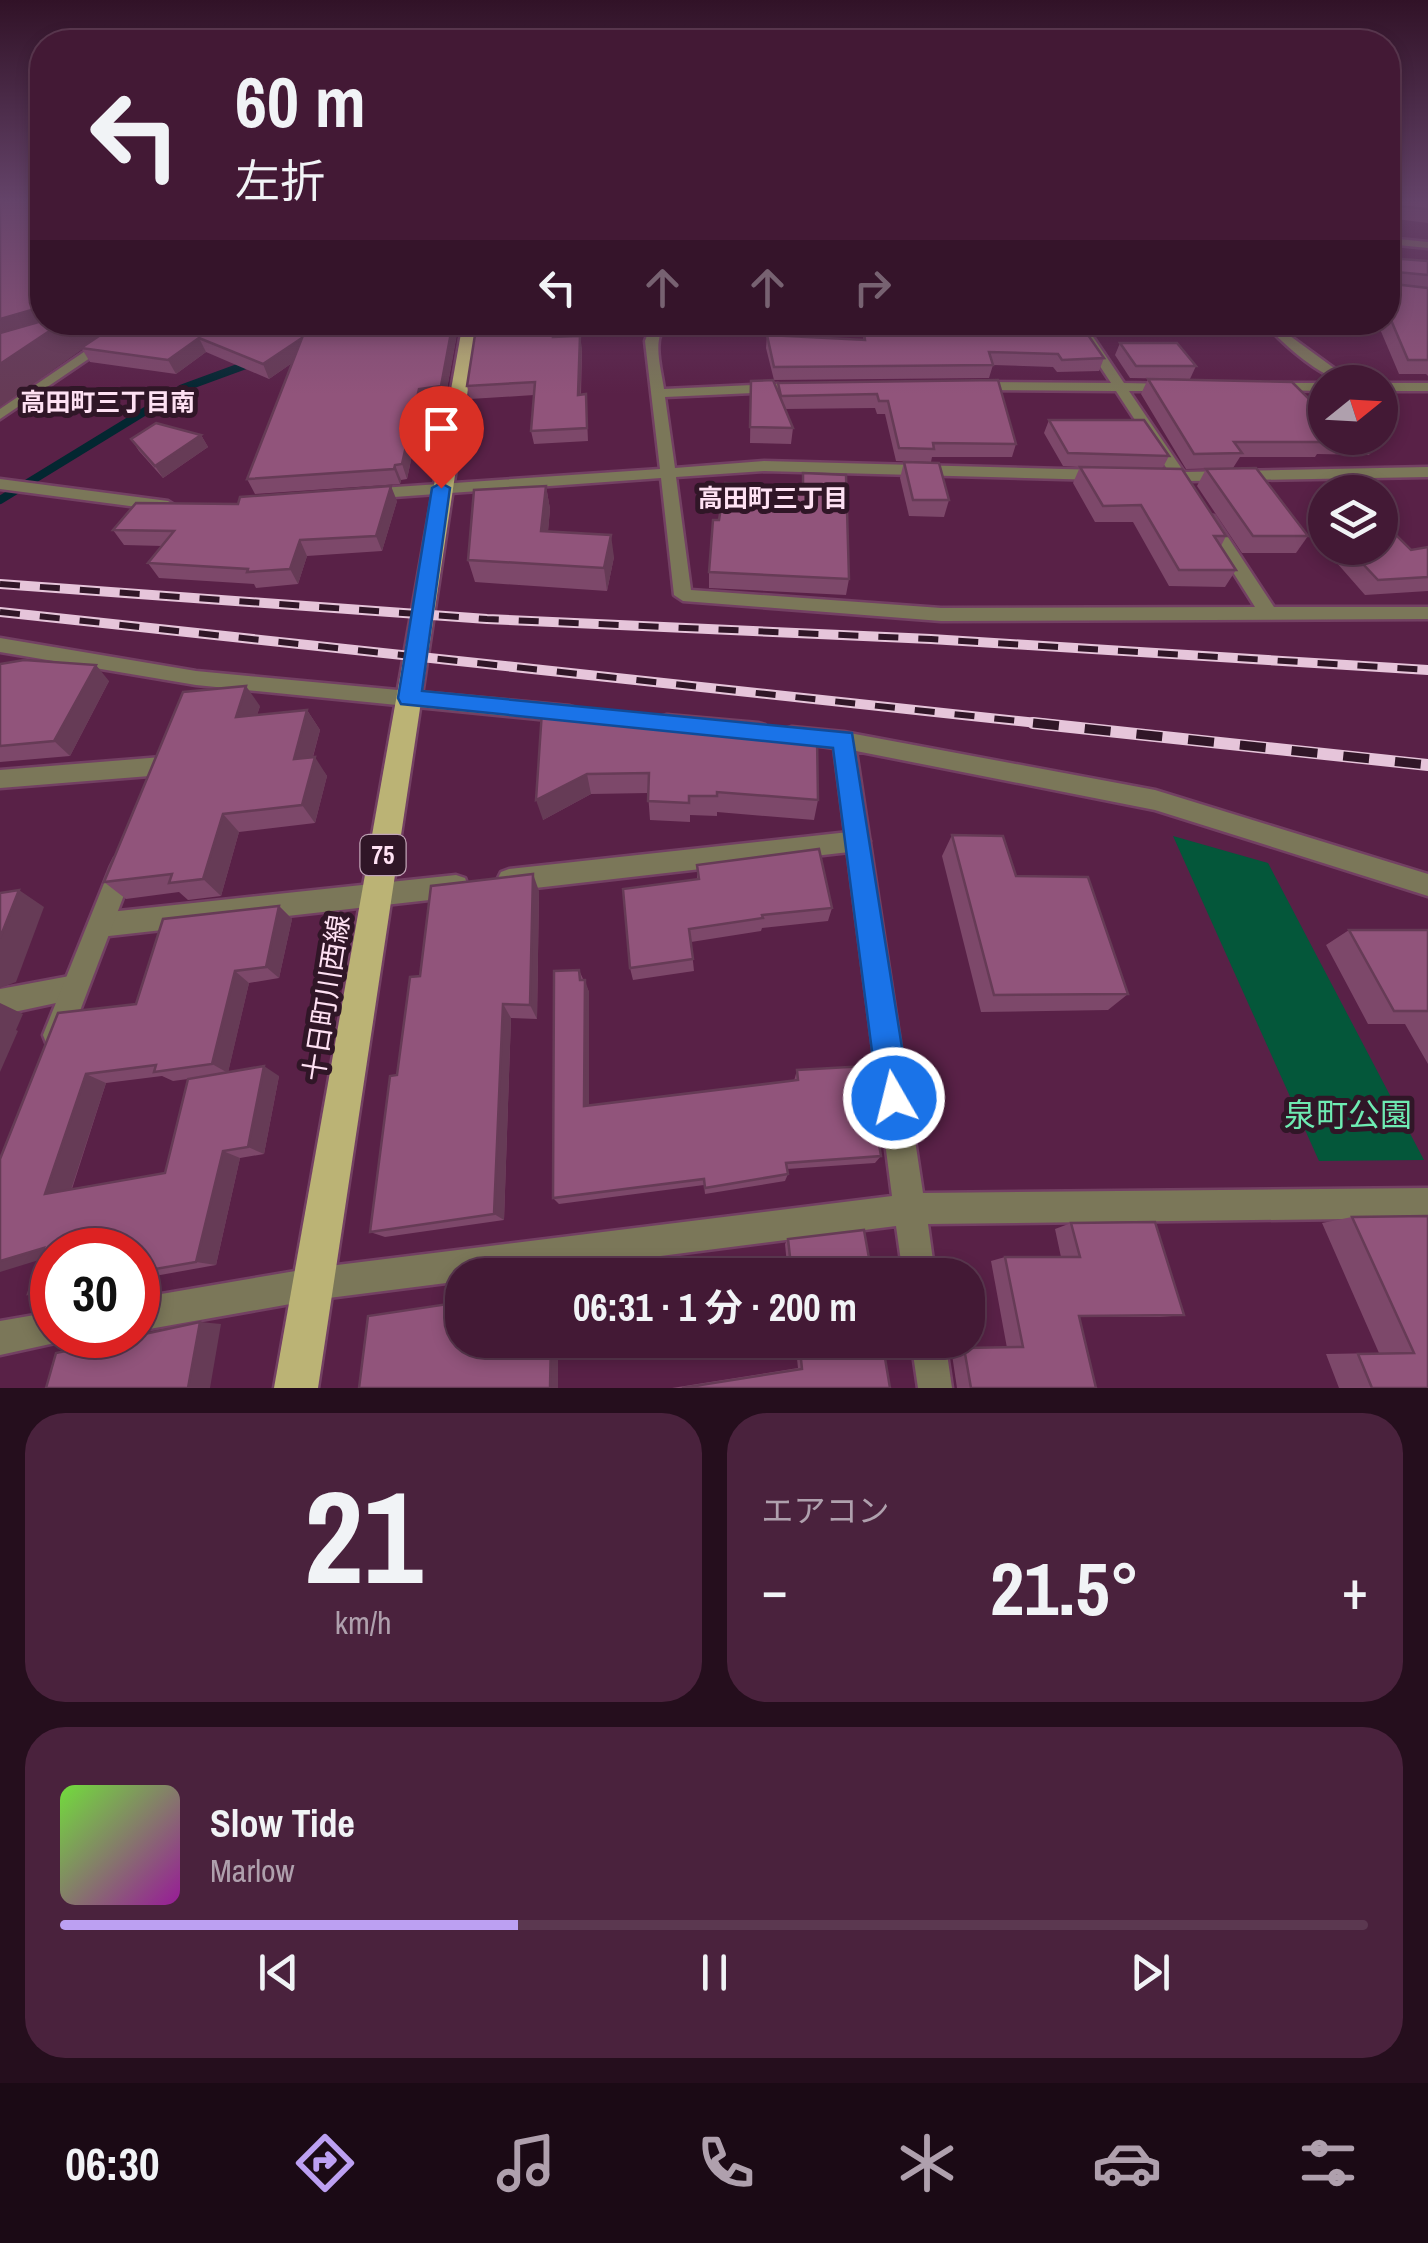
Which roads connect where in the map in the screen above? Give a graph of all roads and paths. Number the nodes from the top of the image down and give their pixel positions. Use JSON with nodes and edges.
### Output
{"nodes":[{"id":1,"x":84,"y":335,"type":"edge"},
{"id":2,"x":118,"y":335,"type":"edge"},
{"id":3,"x":469,"y":335,"type":"edge"},
{"id":4,"x":652,"y":335,"type":"edge"},
{"id":5,"x":1085,"y":335,"type":"edge"},
{"id":6,"x":1281,"y":335,"type":"edge"},
{"id":7,"x":59,"y":342,"type":"edge"},
{"id":8,"x":1322,"y":365,"type":"edge"},
{"id":9,"x":951,"y":386,"type":"edge"},
{"id":10,"x":1308,"y":386,"type":"edge"},
{"id":11,"x":1398,"y":386,"type":"edge"},
{"id":12,"x":1176,"y":387,"type":"edge"},
{"id":13,"x":1250,"y":387,"type":"edge"},
{"id":14,"x":1428,"y":387,"type":"edge"},
{"id":15,"x":786,"y":388,"type":"edge"},
{"id":16,"x":1120,"y":388,"type":"junction"},
{"id":17,"x":656,"y":393,"type":"junction"},
{"id":18,"x":0,"y":415,"type":"edge"},
{"id":19,"x":1428,"y":472,"type":"edge"},
{"id":20,"x":666,"y":474,"type":"junction"},
{"id":21,"x":1125,"y":476,"type":"edge"},
{"id":22,"x":1143,"y":476,"type":"edge"},
{"id":23,"x":1180,"y":478,"type":"junction"},
{"id":24,"x":0,"y":484,"type":"edge"},
{"id":25,"x":441,"y":488,"type":"junction"},
{"id":26,"x":1191,"y":494,"type":"edge"},
{"id":27,"x":344,"y":496,"type":"edge"},
{"id":28,"x":189,"y":508,"type":"edge"},
{"id":29,"x":1202,"y":511,"type":"edge"},
{"id":30,"x":1268,"y":611,"type":"junction"},
{"id":31,"x":1428,"y":613,"type":"edge"},
{"id":32,"x":0,"y":645,"type":"edge"},
{"id":33,"x":409,"y":698,"type":"junction"},
{"id":34,"x":586,"y":715,"type":"edge"},
{"id":35,"x":646,"y":721,"type":"edge"},
{"id":36,"x":844,"y":740,"type":"junction"},
{"id":37,"x":0,"y":779,"type":"edge"},
{"id":38,"x":148,"y":801,"type":"edge"},
{"id":39,"x":134,"y":836,"type":"edge"},
{"id":40,"x":858,"y":841,"type":"junction"},
{"id":41,"x":1428,"y":885,"type":"edge"},
{"id":42,"x":376,"y":894,"type":"junction"},
{"id":43,"x":100,"y":924,"type":"junction"},
{"id":44,"x":75,"y":988,"type":"junction"},
{"id":45,"x":0,"y":1002,"type":"edge"},
{"id":46,"x":48,"y":1058,"type":"edge"},
{"id":47,"x":1428,"y":1203,"type":"edge"},
{"id":48,"x":910,"y":1208,"type":"junction"},
{"id":49,"x":917,"y":1258,"type":"edge"},
{"id":50,"x":313,"y":1284,"type":"junction"},
{"id":51,"x":160,"y":1311,"type":"edge"},
{"id":52,"x":30,"y":1333,"type":"edge"},
{"id":53,"x":0,"y":1338,"type":"edge"},
{"id":54,"x":931,"y":1358,"type":"edge"},
{"id":55,"x":296,"y":1388,"type":"edge"},
{"id":56,"x":935,"y":1388,"type":"edge"}],
"edges":[{"from":1,"to":7,"type":"street"},
{"from":2,"to":18,"type":"street"},
{"from":3,"to":25,"type":"main road","name":"十日町川西線","number":"75"},
{"from":4,"to":17,"type":"street"},
{"from":5,"to":16,"type":"street"},
{"from":6,"to":8,"type":"street"},
{"from":9,"to":16,"type":"street"},
{"from":10,"to":13,"type":"street"},
{"from":11,"to":14,"type":"street"},
{"from":12,"to":16,"type":"street"},
{"from":15,"to":17,"type":"street"},
{"from":16,"to":23,"type":"street"},
{"from":17,"to":20,"type":"street"},
{"from":19,"to":23,"type":"street"},
{"from":20,"to":21,"type":"street"},
{"from":20,"to":25,"type":"street"},
{"from":20,"to":30,"type":"street"},
{"from":22,"to":23,"type":"street"},
{"from":23,"to":26,"type":"street"},
{"from":24,"to":28,"type":"street"},
{"from":25,"to":27,"type":"street"},
{"from":25,"to":33,"type":"main road","name":"十日町川西線","number":"75"},
{"from":29,"to":30,"type":"street"},
{"from":30,"to":31,"type":"street"},
{"from":32,"to":33,"type":"street"},
{"from":33,"to":34,"type":"street"},
{"from":33,"to":42,"type":"main road","name":"十日町川西線","number":"75"},
{"from":35,"to":36,"type":"street"},
{"from":36,"to":40,"type":"street"},
{"from":36,"to":41,"type":"street"},
{"from":37,"to":38,"type":"street"},
{"from":39,"to":43,"type":"street"},
{"from":40,"to":42,"type":"street"},
{"from":40,"to":48,"type":"street"},
{"from":42,"to":43,"type":"street"},
{"from":42,"to":50,"type":"main road","name":"十日町川西線","number":"75"},
{"from":43,"to":44,"type":"street"},
{"from":44,"to":45,"type":"street"},
{"from":44,"to":46,"type":"street"},
{"from":47,"to":48,"type":"street"},
{"from":48,"to":49,"type":"street"},
{"from":48,"to":50,"type":"street"},
{"from":50,"to":51,"type":"street"},
{"from":50,"to":55,"type":"main road","name":"十日町川西線","number":"75"},
{"from":52,"to":53,"type":"street"},
{"from":54,"to":56,"type":"street"}]}
